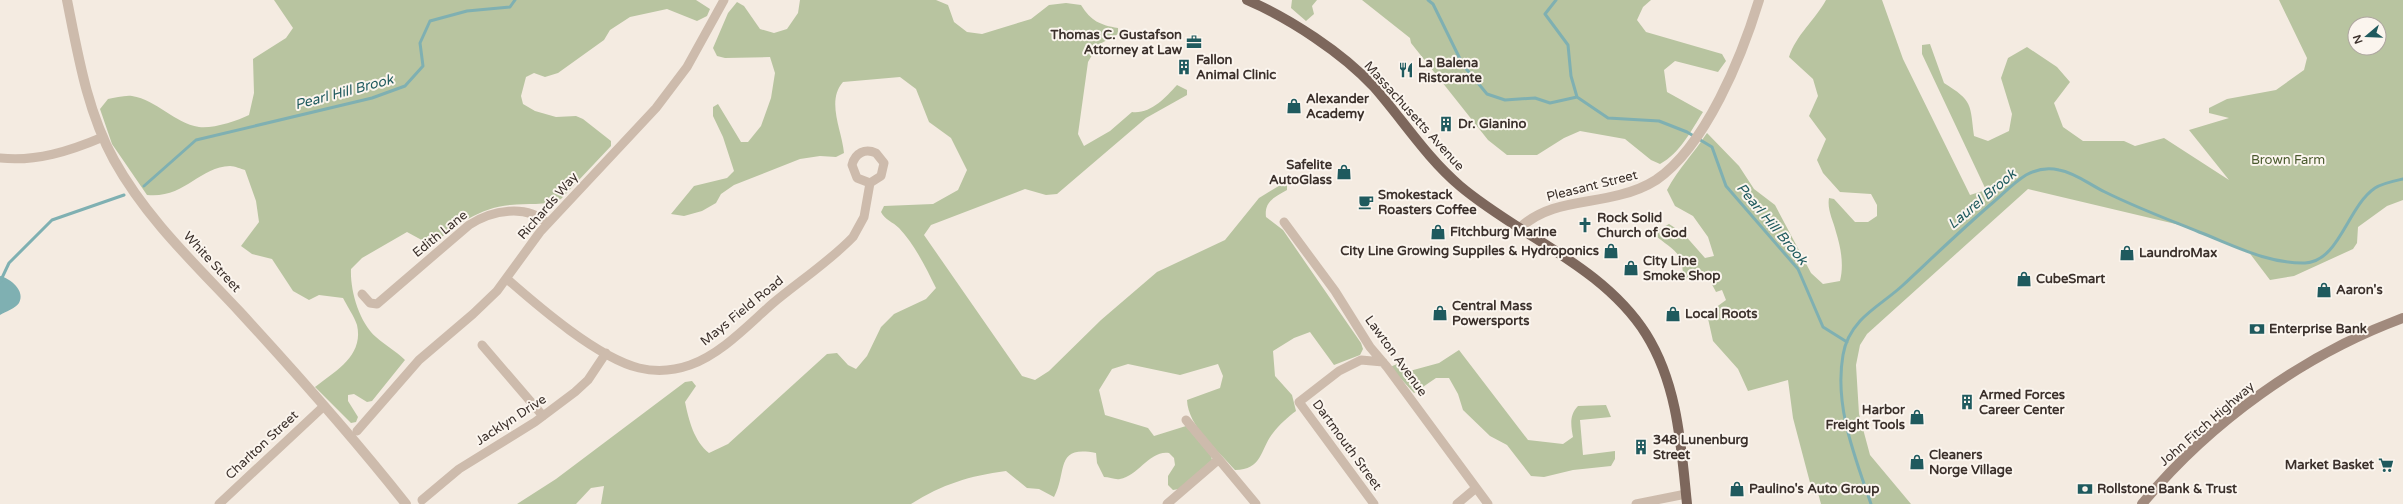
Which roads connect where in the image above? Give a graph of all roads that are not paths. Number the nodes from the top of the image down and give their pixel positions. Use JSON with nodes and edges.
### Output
{"nodes":[{"id":1,"x":67,"y":0,"type":"edge"},
{"id":2,"x":724,"y":0,"type":"edge"},
{"id":3,"x":1247,"y":0,"type":"edge"},
{"id":4,"x":1759,"y":0,"type":"edge"},
{"id":5,"x":103,"y":137,"type":"junction"},
{"id":6,"x":0,"y":158,"type":"edge"},
{"id":7,"x":870,"y":183,"type":"dead end"},
{"id":8,"x":1284,"y":222,"type":"dead end"},
{"id":9,"x":547,"y":223,"type":"junction"},
{"id":10,"x":1520,"y":228,"type":"junction"},
{"id":11,"x":507,"y":279,"type":"junction"},
{"id":12,"x":362,"y":294,"type":"dead end"},
{"id":13,"x":2403,"y":318,"type":"edge"},
{"id":14,"x":482,"y":344,"type":"dead end"},
{"id":15,"x":606,"y":353,"type":"junction"},
{"id":16,"x":1383,"y":362,"type":"junction"},
{"id":17,"x":324,"y":406,"type":"junction"},
{"id":18,"x":543,"y":416,"type":"junction"},
{"id":19,"x":1186,"y":420,"type":"dead end"},
{"id":20,"x":357,"y":431,"type":"dead end"},
{"id":21,"x":1218,"y":460,"type":"junction"},
{"id":22,"x":1476,"y":488,"type":"junction"},
{"id":23,"x":1687,"y":499,"type":"edge"},
{"id":24,"x":422,"y":500,"type":"dead end"},
{"id":25,"x":219,"y":504,"type":"edge"},
{"id":26,"x":406,"y":504,"type":"edge"},
{"id":27,"x":1167,"y":504,"type":"edge"},
{"id":28,"x":1256,"y":504,"type":"edge"},
{"id":29,"x":1374,"y":504,"type":"edge"},
{"id":30,"x":1457,"y":504,"type":"edge"},
{"id":31,"x":1488,"y":504,"type":"edge"},
{"id":32,"x":1636,"y":504,"type":"edge"},
{"id":33,"x":2142,"y":504,"type":"edge"}],
"edges":[{"from":1,"to":5,"type":"street","name":"White Street"},
{"from":2,"to":9,"type":"street","name":"Richards Way"},
{"from":3,"to":10,"type":"main road","name":"Massachusetts Avenue"},
{"from":4,"to":10,"type":"street","name":"Pleasant Street"},
{"from":5,"to":6,"type":"street"},
{"from":5,"to":17,"type":"street","name":"White Street"},
{"from":7,"to":15,"type":"street","name":"Mays Field Road"},
{"from":8,"to":16,"type":"street","name":"Lawton Avenue"},
{"from":9,"to":11,"type":"street","name":"Richards Way"},
{"from":9,"to":12,"type":"street","name":"Edith Lane"},
{"from":10,"to":23,"type":"main road","name":"Massachusetts Avenue"},
{"from":11,"to":15,"type":"street","name":"Mays Field Road"},
{"from":11,"to":20,"type":"street","name":"Richards Way"},
{"from":13,"to":33,"type":"main road","name":"John Fitch Highway"},
{"from":14,"to":18,"type":"street"},
{"from":15,"to":18,"type":"street","name":"Jacklyn Drive"},
{"from":16,"to":22,"type":"street","name":"Lawton Avenue"},
{"from":16,"to":29,"type":"street","name":"Dartmouth Street"},
{"from":17,"to":25,"type":"street","name":"Charlton Street"},
{"from":17,"to":26,"type":"street","name":"White Street"},
{"from":18,"to":24,"type":"street","name":"Jacklyn Drive"},
{"from":19,"to":21,"type":"street"},
{"from":21,"to":27,"type":"street"},
{"from":21,"to":28,"type":"street"},
{"from":22,"to":30,"type":"street"},
{"from":22,"to":31,"type":"street","name":"Lawton Avenue"},
{"from":23,"to":32,"type":"street"}]}
